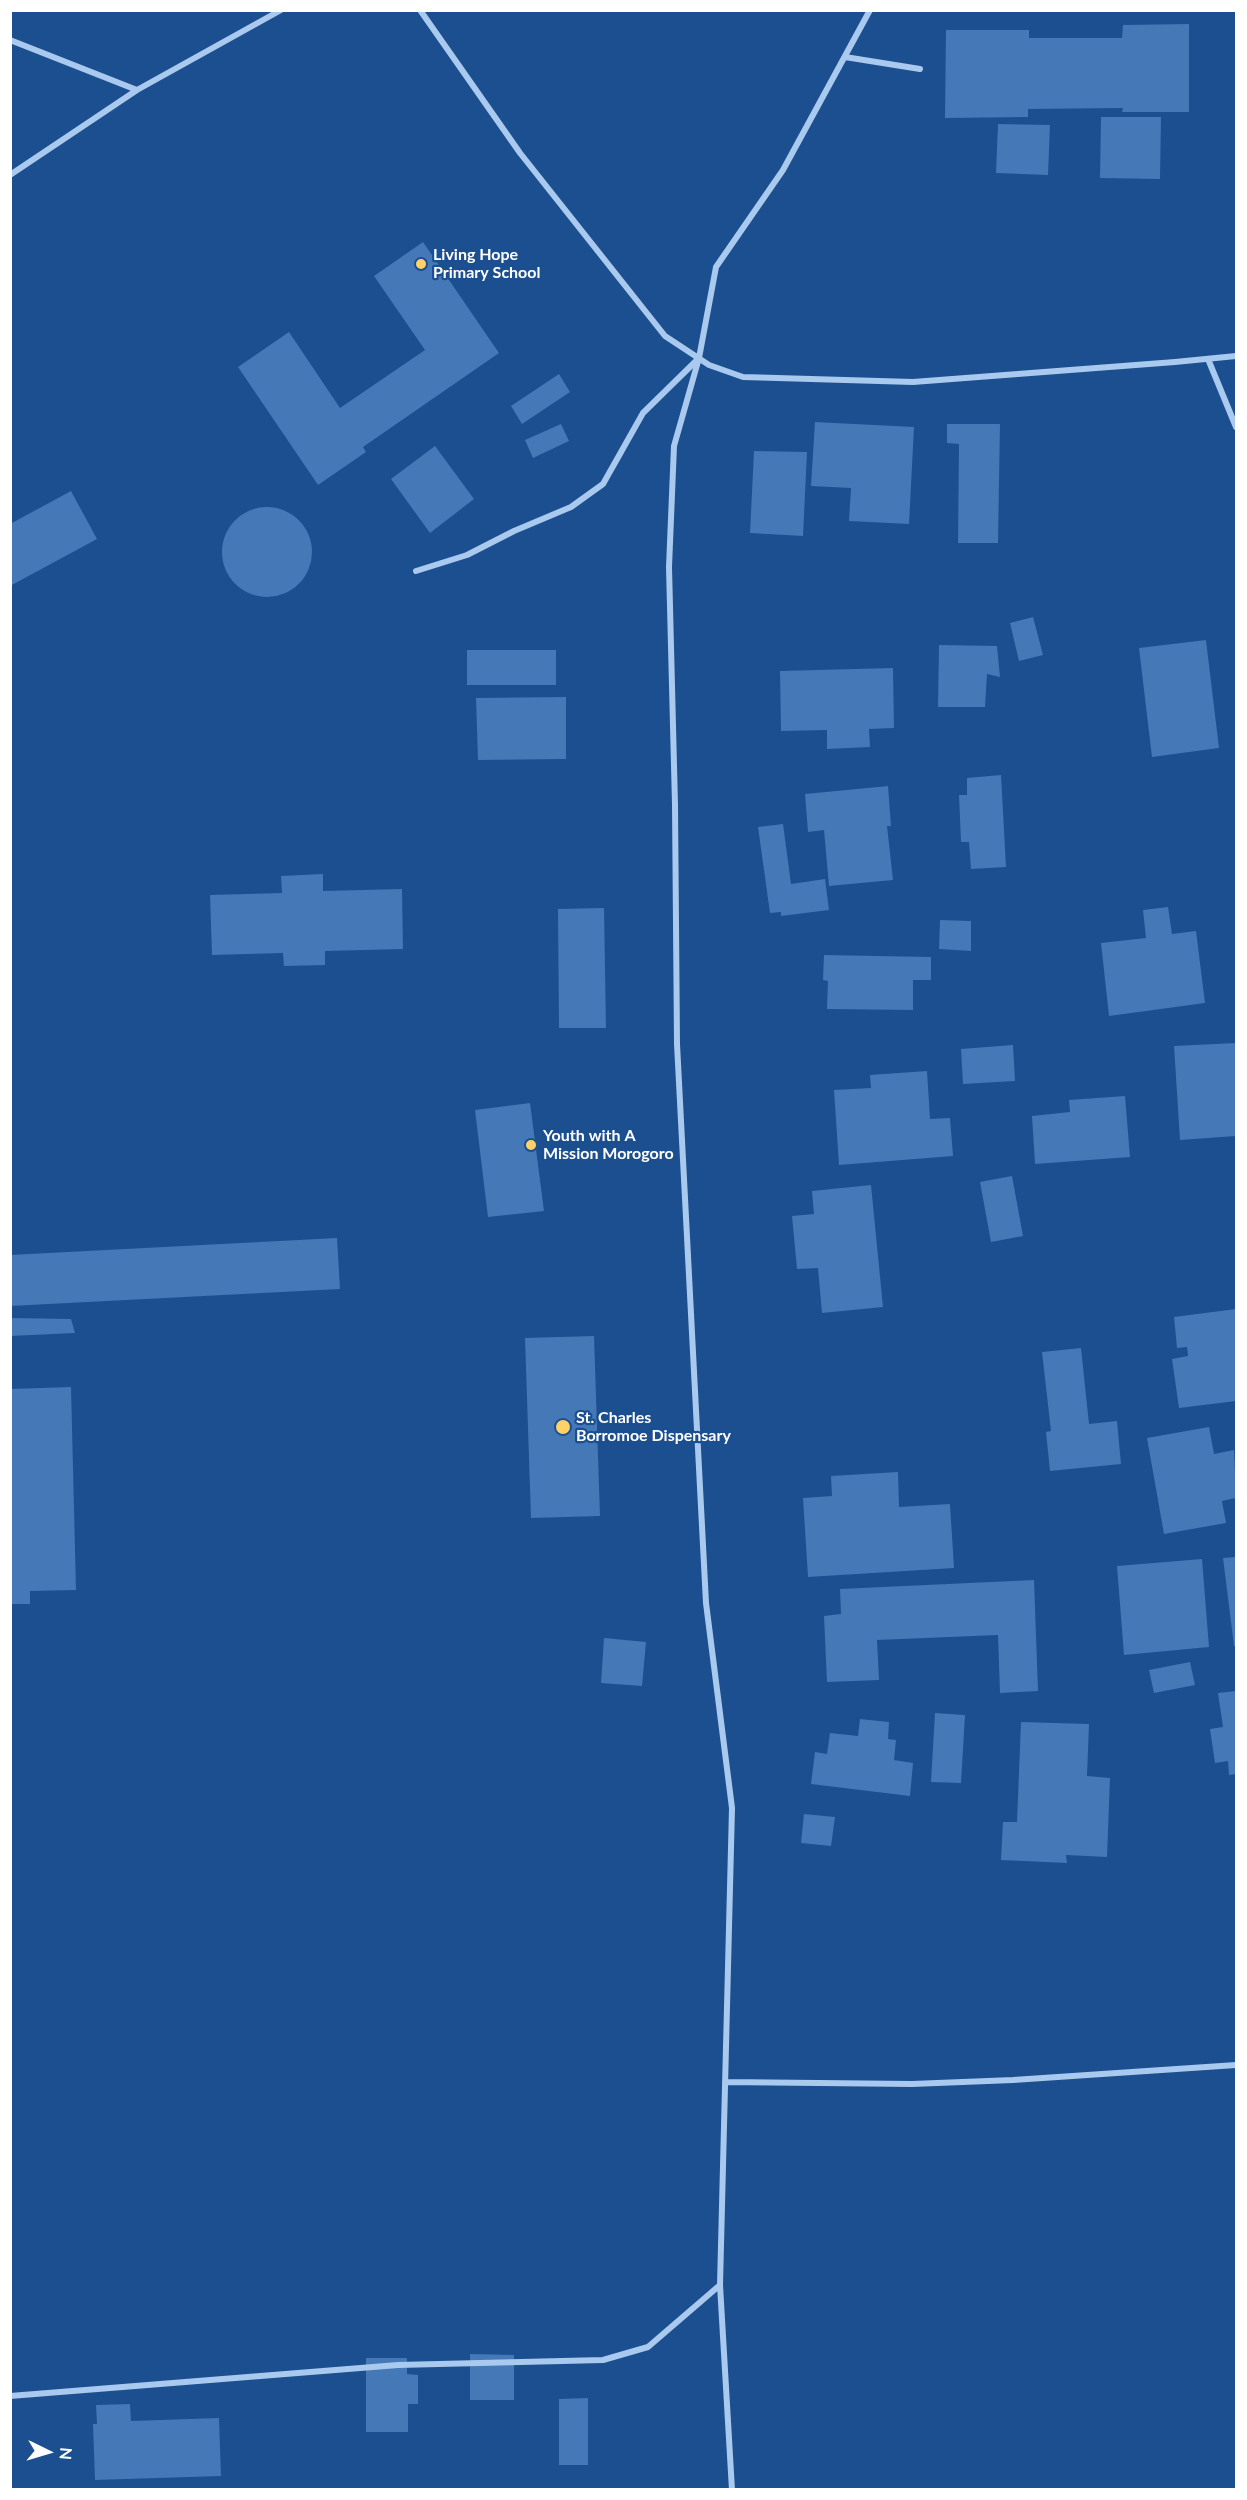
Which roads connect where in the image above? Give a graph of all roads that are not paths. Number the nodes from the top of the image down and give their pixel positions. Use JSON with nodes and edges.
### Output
{"nodes":[{"id":1,"x":281,"y":10,"type":"edge"},
{"id":2,"x":420,"y":10,"type":"edge"},
{"id":3,"x":870,"y":10,"type":"edge"},
{"id":4,"x":10,"y":40,"type":"edge"},
{"id":5,"x":845,"y":57,"type":"junction"},
{"id":6,"x":920,"y":69,"type":"dead end"},
{"id":7,"x":137,"y":90,"type":"junction"},
{"id":8,"x":10,"y":175,"type":"edge"},
{"id":9,"x":1236,"y":356,"type":"edge"},
{"id":10,"x":699,"y":358,"type":"junction"},
{"id":11,"x":1208,"y":359,"type":"junction"},
{"id":12,"x":1236,"y":427,"type":"edge"},
{"id":13,"x":416,"y":571,"type":"dead end"},
{"id":14,"x":1236,"y":2065,"type":"edge"},
{"id":15,"x":725,"y":2082,"type":"junction"},
{"id":16,"x":720,"y":2285,"type":"junction"},
{"id":17,"x":10,"y":2396,"type":"edge"},
{"id":18,"x":732,"y":2490,"type":"edge"}],
"edges":[{"from":1,"to":7,"type":"street"},
{"from":2,"to":10,"type":"street"},
{"from":3,"to":5,"type":"street"},
{"from":4,"to":7,"type":"street"},
{"from":5,"to":6,"type":"street"},
{"from":5,"to":10,"type":"street"},
{"from":7,"to":8,"type":"street"},
{"from":9,"to":11,"type":"street"},
{"from":10,"to":11,"type":"street"},
{"from":10,"to":13,"type":"street"},
{"from":10,"to":15,"type":"street"},
{"from":11,"to":12,"type":"street"},
{"from":14,"to":15,"type":"street"},
{"from":15,"to":16,"type":"street"},
{"from":16,"to":17,"type":"street"},
{"from":16,"to":18,"type":"street"}]}
